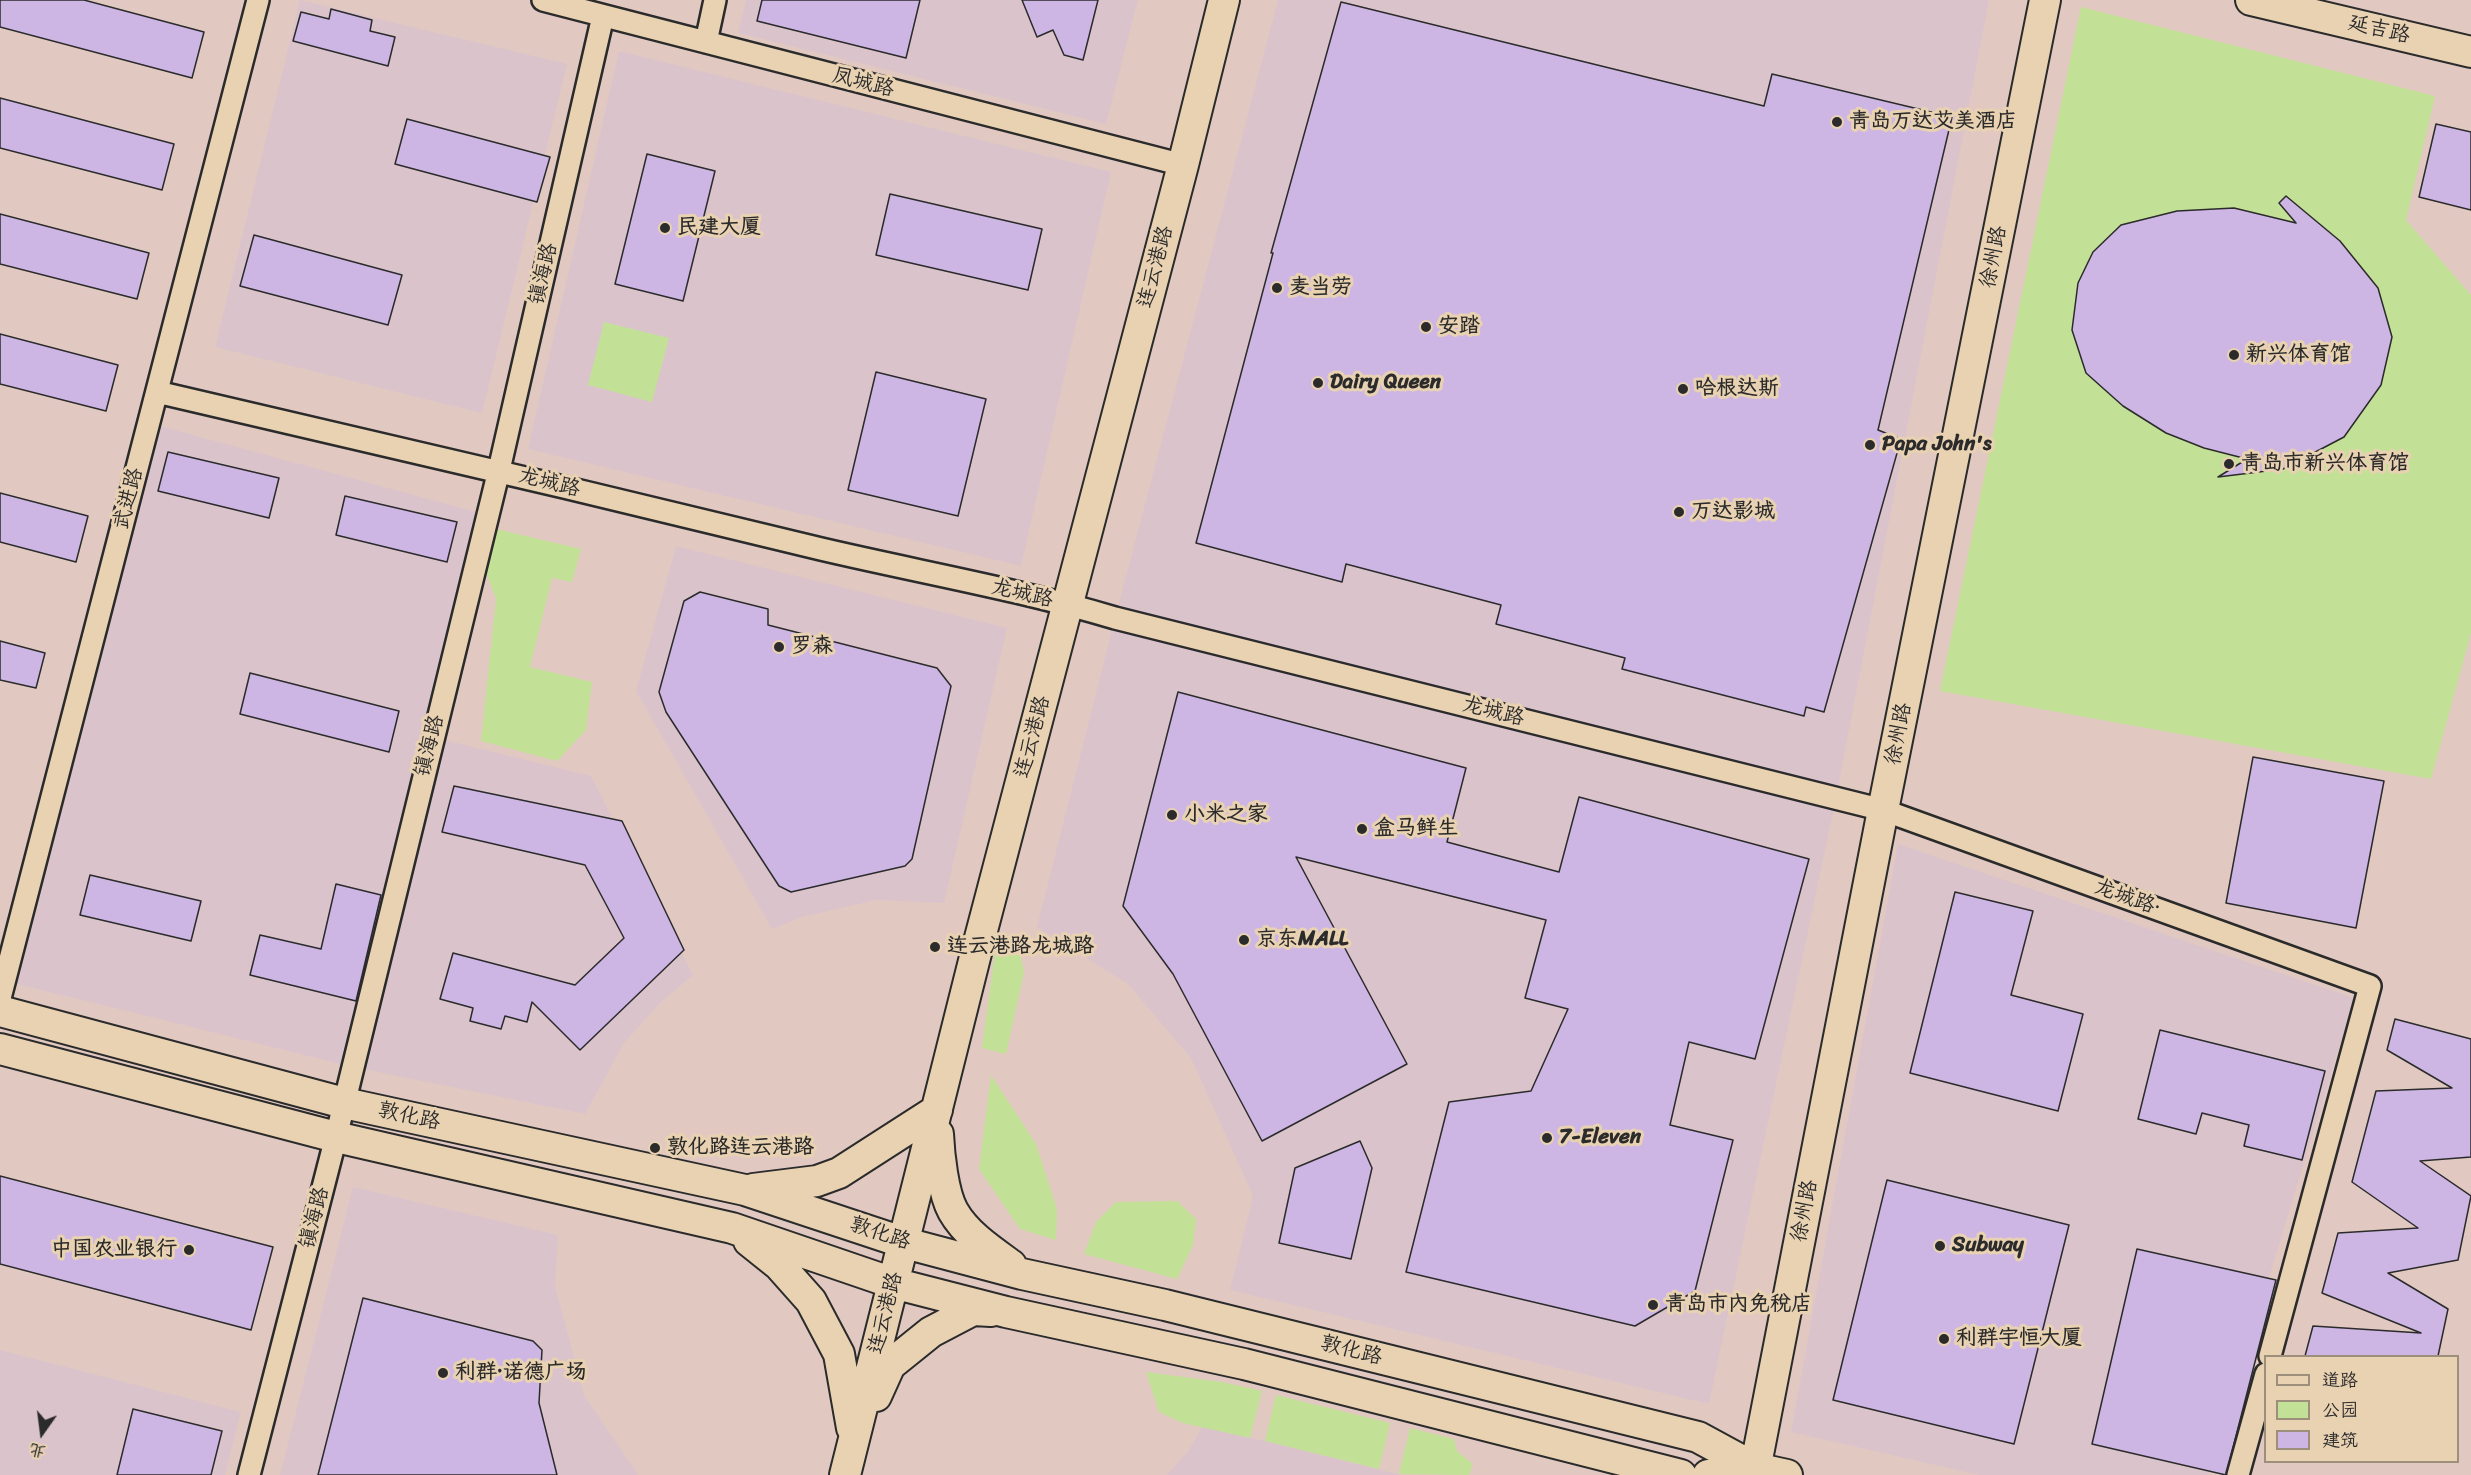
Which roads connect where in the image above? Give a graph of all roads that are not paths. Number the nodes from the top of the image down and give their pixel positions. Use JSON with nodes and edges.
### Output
{"nodes":[{"id":1,"x":258,"y":0,"type":"edge"},
{"id":2,"x":543,"y":0,"type":"edge"},
{"id":3,"x":715,"y":0,"type":"edge"},
{"id":4,"x":1224,"y":0,"type":"edge"},
{"id":5,"x":2045,"y":0,"type":"edge"},
{"id":6,"x":2252,"y":0,"type":"edge"},
{"id":7,"x":603,"y":16,"type":"junction"},
{"id":8,"x":706,"y":42,"type":"junction"},
{"id":9,"x":2471,"y":52,"type":"edge"},
{"id":10,"x":1183,"y":165,"type":"junction"},
{"id":11,"x":157,"y":392,"type":"junction"},
{"id":12,"x":499,"y":470,"type":"junction"},
{"id":13,"x":1068,"y":604,"type":"junction"},
{"id":14,"x":1883,"y":810,"type":"junction"},
{"id":15,"x":0,"y":998,"type":"edge"},
{"id":16,"x":0,"y":1011,"type":"edge"},
{"id":17,"x":0,"y":1049,"type":"edge"},
{"id":18,"x":344,"y":1103,"type":"junction"},
{"id":19,"x":937,"y":1110,"type":"junction"},
{"id":20,"x":336,"y":1137,"type":"junction"},
{"id":21,"x":745,"y":1190,"type":"junction"},
{"id":22,"x":732,"y":1228,"type":"junction"},
{"id":23,"x":904,"y":1243,"type":"junction"},
{"id":24,"x":1022,"y":1274,"type":"junction"},
{"id":25,"x":893,"y":1283,"type":"junction"},
{"id":26,"x":1006,"y":1312,"type":"junction"},
{"id":27,"x":2270,"y":1355,"type":"edge"},
{"id":28,"x":2264,"y":1378,"type":"edge"},
{"id":29,"x":854,"y":1443,"type":"junction"},
{"id":30,"x":1754,"y":1472,"type":"edge"},
{"id":31,"x":249,"y":1475,"type":"edge"},
{"id":32,"x":845,"y":1475,"type":"edge"},
{"id":33,"x":1681,"y":1475,"type":"edge"},
{"id":34,"x":1708,"y":1475,"type":"edge"},
{"id":35,"x":1787,"y":1475,"type":"edge"},
{"id":36,"x":2238,"y":1475,"type":"edge"}],
"edges":[{"from":1,"to":11,"type":"street","name":"武进路"},
{"from":2,"to":7,"type":"street","name":"凤城路"},
{"from":3,"to":8,"type":"street"},
{"from":4,"to":10,"type":"main road","name":"连云港路"},
{"from":5,"to":14,"type":"main road","name":"徐州路"},
{"from":6,"to":9,"type":"main road","name":"延吉路"},
{"from":7,"to":8,"type":"street","name":"凤城路"},
{"from":7,"to":12,"type":"street","name":"镇海路"},
{"from":8,"to":10,"type":"street","name":"凤城路"},
{"from":10,"to":13,"type":"main road","name":"连云港路"},
{"from":11,"to":12,"type":"street","name":"龙城路"},
{"from":11,"to":15,"type":"street","name":"武进路"},
{"from":12,"to":13,"type":"street","name":"龙城路"},
{"from":12,"to":18,"type":"street","name":"镇海路"},
{"from":13,"to":14,"type":"street","name":"龙城路"},
{"from":13,"to":19,"type":"main road","name":"连云港路"},
{"from":14,"to":27,"type":"street","name":"龙城路·"},
{"from":14,"to":30,"type":"main road","name":"徐州路"},
{"from":16,"to":18,"type":"main road","name":"敦化路"},
{"from":17,"to":20,"type":"main road","name":"敦化路"},
{"from":18,"to":20,"type":"street","name":"镇海路"},
{"from":18,"to":21,"type":"main road","name":"敦化路"},
{"from":19,"to":21,"type":"main road"},
{"from":19,"to":23,"type":"main road","name":"连云港路"},
{"from":19,"to":24,"type":"main road"},
{"from":20,"to":22,"type":"main road","name":"敦化路"},
{"from":20,"to":31,"type":"street","name":"镇海路"},
{"from":21,"to":23,"type":"main road","name":"敦化路"},
{"from":22,"to":25,"type":"main road","name":"敦化路"},
{"from":22,"to":29,"type":"main road"},
{"from":23,"to":24,"type":"main road","name":"敦化路"},
{"from":23,"to":25,"type":"main road","name":"连云港路"},
{"from":24,"to":30,"type":"main road","name":"敦化路"},
{"from":25,"to":26,"type":"main road","name":"敦化路"},
{"from":25,"to":29,"type":"main road","name":"连云港路"},
{"from":26,"to":29,"type":"main road"},
{"from":26,"to":33,"type":"main road","name":"敦化路"},
{"from":28,"to":36,"type":"street"},
{"from":29,"to":32,"type":"main road","name":"连云港路"},
{"from":30,"to":34,"type":"main road","name":"敦化路"},
{"from":30,"to":35,"type":"main road","name":"敦化路"}]}
